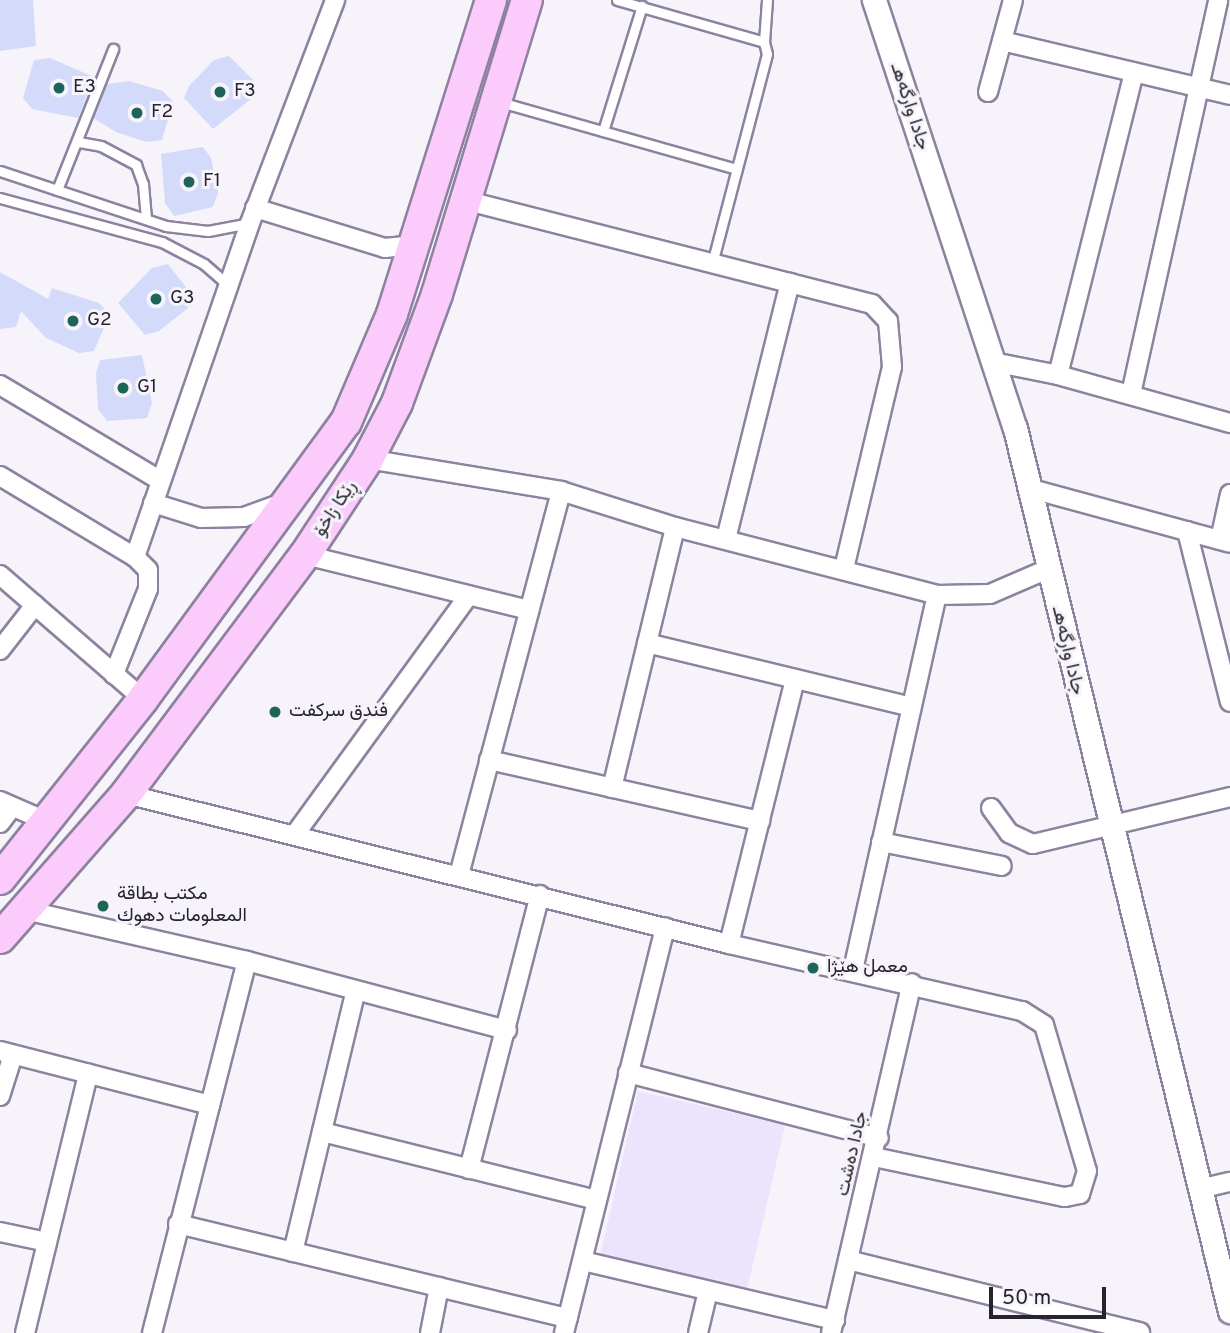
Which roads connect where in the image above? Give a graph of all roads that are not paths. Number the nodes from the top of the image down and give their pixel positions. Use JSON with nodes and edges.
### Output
{"nodes":[{"id":1,"x":335,"y":0,"type":"edge"},
{"id":2,"x":491,"y":0,"type":"edge"},
{"id":3,"x":527,"y":0,"type":"edge"},
{"id":4,"x":617,"y":0,"type":"edge"},
{"id":5,"x":767,"y":0,"type":"edge"},
{"id":6,"x":874,"y":0,"type":"edge"},
{"id":7,"x":889,"y":0,"type":"edge"},
{"id":8,"x":1013,"y":0,"type":"edge"},
{"id":9,"x":1218,"y":0,"type":"edge"},
{"id":10,"x":642,"y":6,"type":"junction"},
{"id":11,"x":883,"y":25,"type":"junction"},
{"id":12,"x":1002,"y":41,"type":"junction"},
{"id":13,"x":764,"y":42,"type":"junction"},
{"id":14,"x":113,"y":49,"type":"dead end"},
{"id":15,"x":1134,"y":72,"type":"junction"},
{"id":16,"x":1198,"y":88,"type":"junction"},
{"id":17,"x":988,"y":92,"type":"dead end"},
{"id":18,"x":1230,"y":94,"type":"edge"},
{"id":19,"x":495,"y":101,"type":"junction"},
{"id":20,"x":603,"y":131,"type":"junction"},
{"id":21,"x":79,"y":142,"type":"junction"},
{"id":22,"x":737,"y":170,"type":"junction"},
{"id":23,"x":0,"y":171,"type":"edge"},
{"id":24,"x":57,"y":190,"type":"junction"},
{"id":25,"x":0,"y":198,"type":"edge"},
{"id":26,"x":464,"y":200,"type":"junction"},
{"id":27,"x":252,"y":216,"type":"junction"},
{"id":28,"x":146,"y":219,"type":"junction"},
{"id":29,"x":416,"y":239,"type":"junction"},
{"id":30,"x":385,"y":248,"type":"junction"},
{"id":31,"x":712,"y":265,"type":"junction"},
{"id":32,"x":405,"y":275,"type":"junction"},
{"id":33,"x":790,"y":283,"type":"junction"},
{"id":34,"x":228,"y":285,"type":"junction"},
{"id":35,"x":993,"y":362,"type":"junction"},
{"id":36,"x":1058,"y":375,"type":"junction"},
{"id":37,"x":0,"y":385,"type":"edge"},
{"id":38,"x":1131,"y":394,"type":"junction"},
{"id":39,"x":1230,"y":423,"type":"edge"},
{"id":40,"x":368,"y":459,"type":"junction"},
{"id":41,"x":0,"y":476,"type":"edge"},
{"id":42,"x":161,"y":481,"type":"junction"},
{"id":43,"x":1028,"y":488,"type":"junction"},
{"id":44,"x":561,"y":491,"type":"junction"},
{"id":45,"x":1230,"y":494,"type":"edge"},
{"id":46,"x":289,"y":501,"type":"junction"},
{"id":47,"x":153,"y":503,"type":"junction"},
{"id":48,"x":676,"y":527,"type":"junction"},
{"id":49,"x":1187,"y":531,"type":"junction"},
{"id":50,"x":726,"y":539,"type":"junction"},
{"id":51,"x":1225,"y":541,"type":"edge"},
{"id":52,"x":305,"y":555,"type":"junction"},
{"id":53,"x":135,"y":557,"type":"junction"},
{"id":54,"x":844,"y":569,"type":"junction"},
{"id":55,"x":1048,"y":569,"type":"junction"},
{"id":56,"x":0,"y":575,"type":"edge"},
{"id":57,"x":937,"y":595,"type":"junction"},
{"id":58,"x":468,"y":596,"type":"junction"},
{"id":59,"x":35,"y":606,"type":"junction"},
{"id":60,"x":529,"y":610,"type":"junction"},
{"id":61,"x":647,"y":643,"type":"junction"},
{"id":62,"x":0,"y":650,"type":"edge"},
{"id":63,"x":114,"y":674,"type":"junction"},
{"id":64,"x":795,"y":679,"type":"junction"},
{"id":65,"x":1229,"y":696,"type":"edge"},
{"id":66,"x":143,"y":699,"type":"junction"},
{"id":67,"x":911,"y":707,"type":"junction"},
{"id":68,"x":489,"y":760,"type":"junction"},
{"id":69,"x":612,"y":788,"type":"junction"},
{"id":70,"x":126,"y":794,"type":"junction"},
{"id":71,"x":1230,"y":797,"type":"edge"},
{"id":72,"x":6,"y":804,"type":"edge"},
{"id":73,"x":992,"y":808,"type":"dead end"},
{"id":74,"x":46,"y":821,"type":"junction"},
{"id":75,"x":760,"y":821,"type":"junction"},
{"id":76,"x":0,"y":823,"type":"edge"},
{"id":77,"x":1109,"y":827,"type":"junction"},
{"id":78,"x":296,"y":833,"type":"junction"},
{"id":79,"x":881,"y":842,"type":"junction"},
{"id":80,"x":1002,"y":866,"type":"dead end"},
{"id":81,"x":459,"y":875,"type":"junction"},
{"id":82,"x":0,"y":879,"type":"edge"},
{"id":83,"x":540,"y":895,"type":"junction"},
{"id":84,"x":25,"y":910,"type":"junction"},
{"id":85,"x":665,"y":927,"type":"junction"},
{"id":86,"x":0,"y":938,"type":"edge"},
{"id":87,"x":729,"y":943,"type":"junction"},
{"id":88,"x":247,"y":961,"type":"junction"},
{"id":89,"x":853,"y":970,"type":"junction"},
{"id":90,"x":912,"y":983,"type":"junction"},
{"id":91,"x":356,"y":990,"type":"junction"},
{"id":92,"x":507,"y":1031,"type":"junction"},
{"id":93,"x":7,"y":1053,"type":"edge"},
{"id":94,"x":88,"y":1073,"type":"junction"},
{"id":95,"x":628,"y":1073,"type":"junction"},
{"id":96,"x":0,"y":1096,"type":"edge"},
{"id":97,"x":210,"y":1105,"type":"junction"},
{"id":98,"x":322,"y":1132,"type":"junction"},
{"id":99,"x":879,"y":1138,"type":"junction"},
{"id":100,"x":875,"y":1157,"type":"junction"},
{"id":101,"x":469,"y":1169,"type":"junction"},
{"id":102,"x":1230,"y":1182,"type":"edge"},
{"id":103,"x":1199,"y":1189,"type":"junction"},
{"id":104,"x":597,"y":1200,"type":"junction"},
{"id":105,"x":178,"y":1224,"type":"junction"},
{"id":106,"x":0,"y":1231,"type":"edge"},
{"id":107,"x":47,"y":1242,"type":"junction"},
{"id":108,"x":293,"y":1252,"type":"junction"},
{"id":109,"x":848,"y":1260,"type":"junction"},
{"id":110,"x":583,"y":1261,"type":"junction"},
{"id":111,"x":439,"y":1287,"type":"junction"},
{"id":112,"x":708,"y":1291,"type":"junction"},
{"id":113,"x":1230,"y":1311,"type":"edge"},
{"id":114,"x":566,"y":1325,"type":"edge"},
{"id":115,"x":833,"y":1326,"type":"edge"},
{"id":116,"x":1108,"y":1329,"type":"edge"},
{"id":117,"x":1140,"y":1332,"type":"edge"},
{"id":118,"x":25,"y":1333,"type":"edge"},
{"id":119,"x":152,"y":1333,"type":"edge"},
{"id":120,"x":430,"y":1333,"type":"edge"},
{"id":121,"x":698,"y":1333,"type":"edge"}],
"edges":[{"from":1,"to":27,"type":"street"},
{"from":2,"to":29,"type":"highway"},
{"from":3,"to":19,"type":"highway","name":"ڕێکا زاخۆ"},
{"from":4,"to":10,"type":"lane"},
{"from":5,"to":13,"type":"lane"},
{"from":6,"to":11,"type":"street","name":"جادا وارگه‌هـ"},
{"from":7,"to":11,"type":"street"},
{"from":8,"to":12,"type":"street"},
{"from":9,"to":16,"type":"street"},
{"from":10,"to":13,"type":"lane"},
{"from":10,"to":20,"type":"lane"},
{"from":11,"to":35,"type":"street","name":"جادا وارگه‌هـ"},
{"from":12,"to":15,"type":"street"},
{"from":12,"to":17,"type":"street"},
{"from":13,"to":22,"type":"lane"},
{"from":14,"to":21,"type":"lane"},
{"from":15,"to":16,"type":"street"},
{"from":15,"to":36,"type":"street"},
{"from":16,"to":18,"type":"street"},
{"from":16,"to":38,"type":"street"},
{"from":19,"to":20,"type":"lane"},
{"from":19,"to":26,"type":"highway","name":"ڕێکا زاخۆ"},
{"from":20,"to":22,"type":"lane"},
{"from":21,"to":24,"type":"lane"},
{"from":21,"to":28,"type":"lane"},
{"from":22,"to":31,"type":"lane"},
{"from":23,"to":24,"type":"lane"},
{"from":24,"to":28,"type":"lane"},
{"from":25,"to":34,"type":"lane"},
{"from":26,"to":31,"type":"street"},
{"from":26,"to":40,"type":"highway","name":"ڕێکا زاخۆ"},
{"from":27,"to":28,"type":"lane"},
{"from":27,"to":30,"type":"street"},
{"from":27,"to":34,"type":"street"},
{"from":29,"to":30,"type":"street"},
{"from":29,"to":32,"type":"highway"},
{"from":30,"to":32,"type":"street"},
{"from":31,"to":33,"type":"street"},
{"from":32,"to":46,"type":"highway"},
{"from":33,"to":50,"type":"street"},
{"from":33,"to":54,"type":"street"},
{"from":34,"to":42,"type":"street"},
{"from":35,"to":36,"type":"street"},
{"from":35,"to":43,"type":"street","name":"جادا وارگه‌هـ"},
{"from":36,"to":38,"type":"street"},
{"from":37,"to":42,"type":"street"},
{"from":38,"to":39,"type":"street"},
{"from":40,"to":44,"type":"street"},
{"from":40,"to":52,"type":"highway","name":"ڕێکا زاخۆ"},
{"from":41,"to":53,"type":"street"},
{"from":42,"to":47,"type":"street"},
{"from":43,"to":49,"type":"street"},
{"from":43,"to":55,"type":"street","name":"جادا وارگه‌هـ"},
{"from":44,"to":48,"type":"street"},
{"from":44,"to":60,"type":"street"},
{"from":45,"to":51,"type":"street"},
{"from":46,"to":47,"type":"street"},
{"from":46,"to":66,"type":"highway"},
{"from":47,"to":53,"type":"street"},
{"from":48,"to":50,"type":"street"},
{"from":48,"to":61,"type":"street"},
{"from":49,"to":51,"type":"street"},
{"from":49,"to":65,"type":"street"},
{"from":50,"to":54,"type":"street"},
{"from":52,"to":58,"type":"street"},
{"from":52,"to":70,"type":"highway","name":"ڕێکا زاخۆ"},
{"from":53,"to":63,"type":"street"},
{"from":54,"to":57,"type":"street"},
{"from":55,"to":57,"type":"street"},
{"from":55,"to":77,"type":"street","name":"جادا وارگه‌هـ"},
{"from":56,"to":59,"type":"street"},
{"from":57,"to":67,"type":"street"},
{"from":58,"to":60,"type":"street"},
{"from":58,"to":78,"type":"street"},
{"from":59,"to":62,"type":"street"},
{"from":59,"to":63,"type":"street"},
{"from":60,"to":68,"type":"street"},
{"from":61,"to":64,"type":"street"},
{"from":61,"to":69,"type":"street"},
{"from":63,"to":66,"type":"street"},
{"from":64,"to":67,"type":"street"},
{"from":64,"to":75,"type":"street"},
{"from":66,"to":74,"type":"highway"},
{"from":67,"to":79,"type":"street"},
{"from":68,"to":69,"type":"street"},
{"from":68,"to":81,"type":"street"},
{"from":69,"to":75,"type":"street"},
{"from":70,"to":78,"type":"street"},
{"from":70,"to":84,"type":"highway","name":"ڕێکا زاخۆ"},
{"from":71,"to":77,"type":"street"},
{"from":72,"to":74,"type":"street"},
{"from":72,"to":76,"type":"street"},
{"from":73,"to":77,"type":"street"},
{"from":74,"to":82,"type":"highway"},
{"from":75,"to":87,"type":"street"},
{"from":77,"to":103,"type":"street","name":"جادا وارگه‌هـ"},
{"from":78,"to":81,"type":"street"},
{"from":79,"to":80,"type":"street"},
{"from":79,"to":89,"type":"street"},
{"from":81,"to":83,"type":"street"},
{"from":83,"to":85,"type":"street"},
{"from":83,"to":92,"type":"street"},
{"from":84,"to":86,"type":"highway","name":"ڕێکا زاخۆ"},
{"from":84,"to":88,"type":"street"},
{"from":85,"to":87,"type":"street"},
{"from":85,"to":95,"type":"street"},
{"from":87,"to":89,"type":"street"},
{"from":88,"to":91,"type":"street"},
{"from":88,"to":97,"type":"street"},
{"from":89,"to":90,"type":"street"},
{"from":90,"to":99,"type":"street","name":"جادا دەشت"},
{"from":90,"to":100,"type":"street"},
{"from":91,"to":92,"type":"street"},
{"from":91,"to":98,"type":"street"},
{"from":92,"to":101,"type":"street"},
{"from":93,"to":94,"type":"street"},
{"from":93,"to":96,"type":"street"},
{"from":94,"to":97,"type":"street"},
{"from":94,"to":107,"type":"street"},
{"from":95,"to":99,"type":"street"},
{"from":95,"to":104,"type":"street"},
{"from":97,"to":105,"type":"street"},
{"from":98,"to":101,"type":"street"},
{"from":98,"to":108,"type":"street"},
{"from":99,"to":100,"type":"street","name":"جادا دەشت"},
{"from":100,"to":109,"type":"street","name":"جادا دەشت"},
{"from":101,"to":104,"type":"street"},
{"from":102,"to":103,"type":"street"},
{"from":103,"to":113,"type":"street","name":"جادا وارگه‌هـ"},
{"from":104,"to":110,"type":"street"},
{"from":105,"to":108,"type":"street"},
{"from":105,"to":119,"type":"street"},
{"from":106,"to":107,"type":"street"},
{"from":107,"to":118,"type":"street"},
{"from":108,"to":111,"type":"street"},
{"from":109,"to":115,"type":"street","name":"جادا دەشت"},
{"from":109,"to":116,"type":"street"},
{"from":110,"to":112,"type":"street"},
{"from":110,"to":114,"type":"street"},
{"from":111,"to":114,"type":"street"},
{"from":111,"to":120,"type":"street"},
{"from":112,"to":115,"type":"street"},
{"from":112,"to":121,"type":"street"},
{"from":116,"to":117,"type":"street"}]}
